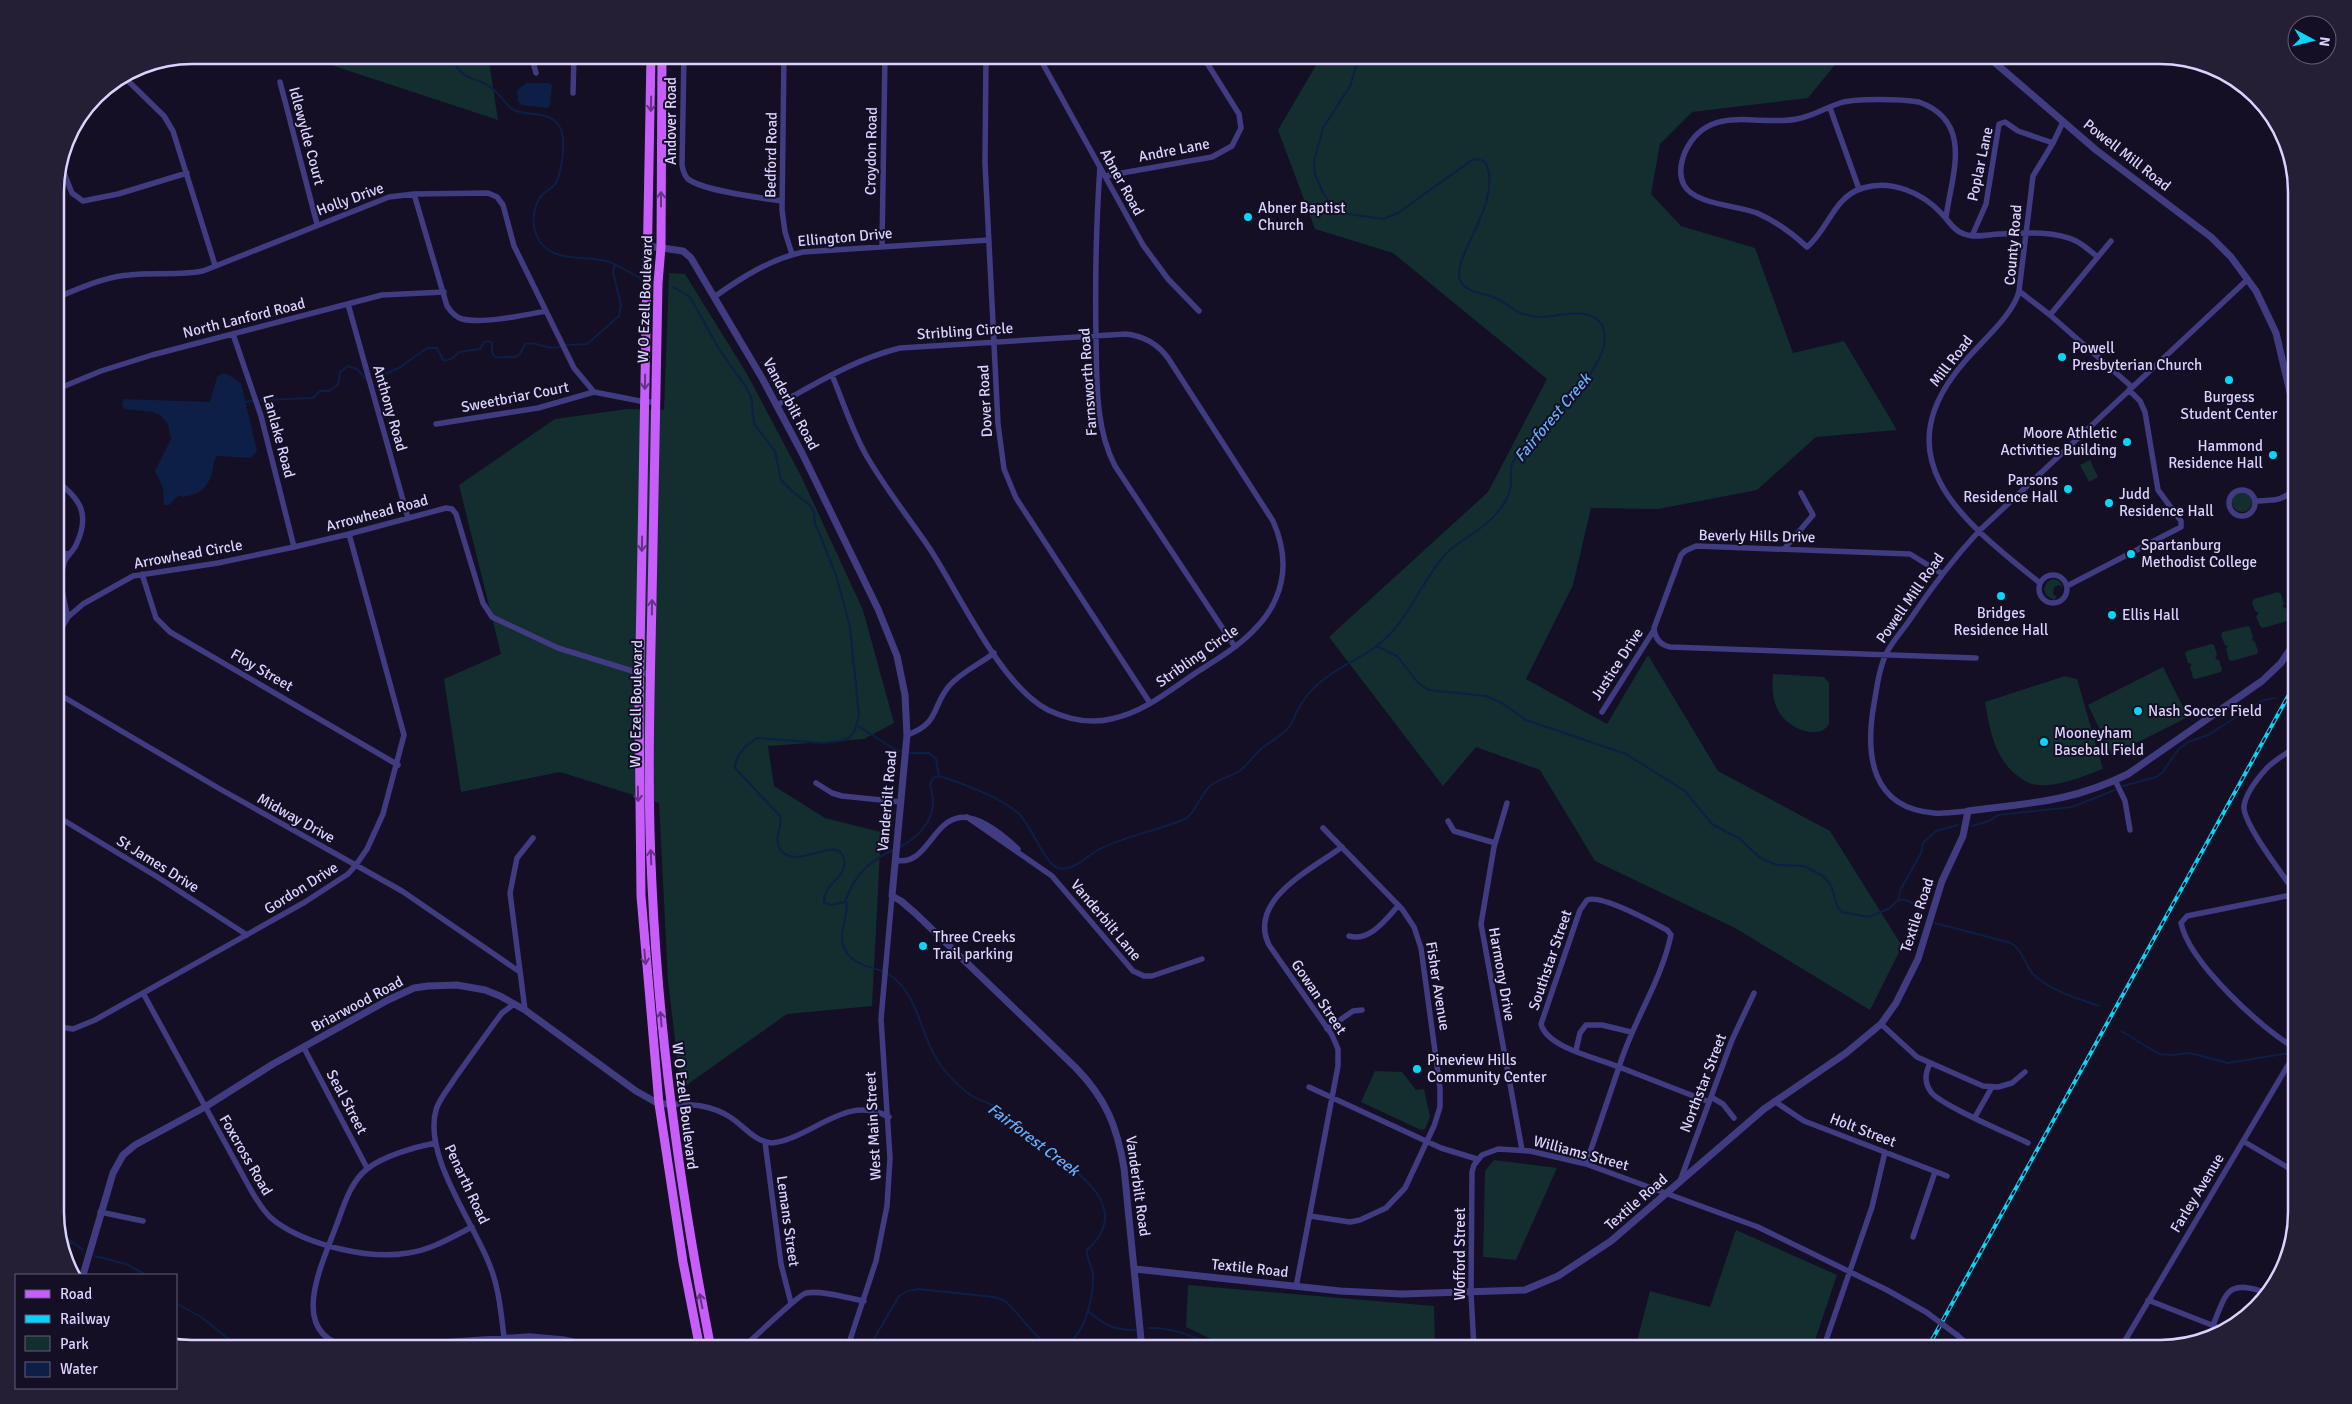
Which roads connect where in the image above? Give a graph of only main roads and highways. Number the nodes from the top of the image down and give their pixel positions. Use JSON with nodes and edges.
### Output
{"nodes":[{"id":1,"x":651,"y":64,"type":"edge"},
{"id":2,"x":662,"y":64,"type":"edge"},
{"id":3,"x":638,"y":772,"type":"junction"},
{"id":4,"x":649,"y":772,"type":"junction"},
{"id":5,"x":659,"y":997,"type":"junction"},
{"id":6,"x":649,"y":1000,"type":"junction"},
{"id":7,"x":698,"y":1340,"type":"edge"},
{"id":8,"x":709,"y":1340,"type":"edge"}],
"edges":[{"from":1,"to":3,"type":"main road","name":"W O Ezell Boulevard","one_way":true},
{"from":4,"to":2,"type":"main road","name":"W O Ezell Boulevard","one_way":true},
{"from":3,"to":4,"type":"main road"},
{"from":3,"to":6,"type":"main road","name":"W O Ezell Boulevard","one_way":true},
{"from":5,"to":4,"type":"main road","name":"W O Ezell Boulevard","one_way":true},
{"from":5,"to":6,"type":"main road"},
{"from":8,"to":5,"type":"main road","name":"W O Ezell Boulevard","one_way":true},
{"from":6,"to":7,"type":"main road","name":"W O Ezell Boulevard"}]}
